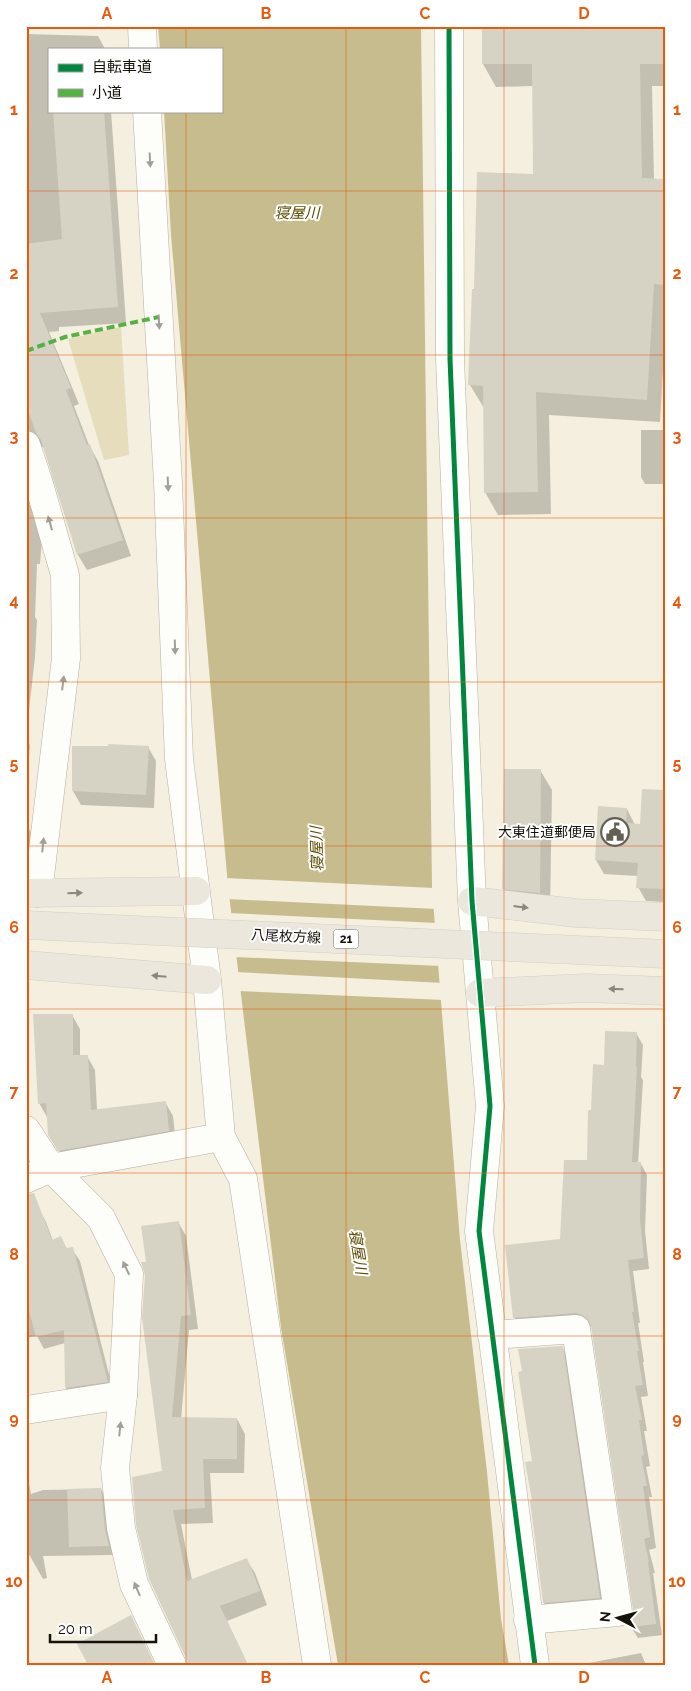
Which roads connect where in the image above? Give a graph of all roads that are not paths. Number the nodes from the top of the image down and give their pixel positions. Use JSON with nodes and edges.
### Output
{"nodes":[{"id":1,"x":142,"y":26,"type":"edge"},
{"id":2,"x":449,"y":26,"type":"edge"},
{"id":3,"x":143,"y":48,"type":"edge"},
{"id":4,"x":147,"y":112,"type":"edge"},
{"id":5,"x":26,"y":445,"type":"edge"},
{"id":6,"x":37,"y":797,"type":"edge"},
{"id":7,"x":196,"y":891,"type":"junction"},
{"id":8,"x":32,"y":893,"type":"edge"},
{"id":9,"x":472,"y":901,"type":"junction"},
{"id":10,"x":665,"y":917,"type":"edge"},
{"id":11,"x":26,"y":925,"type":"edge"},
{"id":12,"x":665,"y":954,"type":"edge"},
{"id":13,"x":26,"y":964,"type":"edge"},
{"id":14,"x":207,"y":980,"type":"junction"},
{"id":15,"x":665,"y":991,"type":"edge"},
{"id":16,"x":480,"y":993,"type":"junction"},
{"id":17,"x":26,"y":1130,"type":"edge"},
{"id":18,"x":221,"y":1137,"type":"junction"},
{"id":19,"x":51,"y":1168,"type":"junction"},
{"id":20,"x":26,"y":1179,"type":"edge"},
{"id":21,"x":492,"y":1335,"type":"junction"},
{"id":22,"x":123,"y":1395,"type":"junction"},
{"id":23,"x":26,"y":1410,"type":"edge"},
{"id":24,"x":528,"y":1620,"type":"junction"},
{"id":25,"x":172,"y":1665,"type":"edge"},
{"id":26,"x":317,"y":1665,"type":"edge"},
{"id":27,"x":535,"y":1665,"type":"edge"}],
"edges":[{"from":1,"to":3,"type":"street"},
{"from":2,"to":9,"type":"street"},
{"from":4,"to":7,"type":"street","one_way":true},
{"from":6,"to":5,"type":"street","one_way":true},
{"from":8,"to":6,"type":"street","one_way":true},
{"from":8,"to":7,"type":"main road","one_way":true},
{"from":7,"to":14,"type":"street"},
{"from":9,"to":10,"type":"main road","one_way":true},
{"from":9,"to":16,"type":"street"},
{"from":11,"to":12,"type":"main road","name":"八尾枚方線","number":"21","bridge":true},
{"from":14,"to":13,"type":"main road","one_way":true},
{"from":14,"to":18,"type":"street"},
{"from":15,"to":16,"type":"main road","one_way":true},
{"from":16,"to":21,"type":"street"},
{"from":17,"to":19,"type":"street"},
{"from":18,"to":19,"type":"street"},
{"from":18,"to":26,"type":"street"},
{"from":19,"to":20,"type":"street"},
{"from":22,"to":19,"type":"street","one_way":true},
{"from":21,"to":24,"type":"street"},
{"from":21,"to":24,"type":"street"},
{"from":22,"to":23,"type":"street"},
{"from":25,"to":22,"type":"street","one_way":true},
{"from":24,"to":27,"type":"street"}]}
